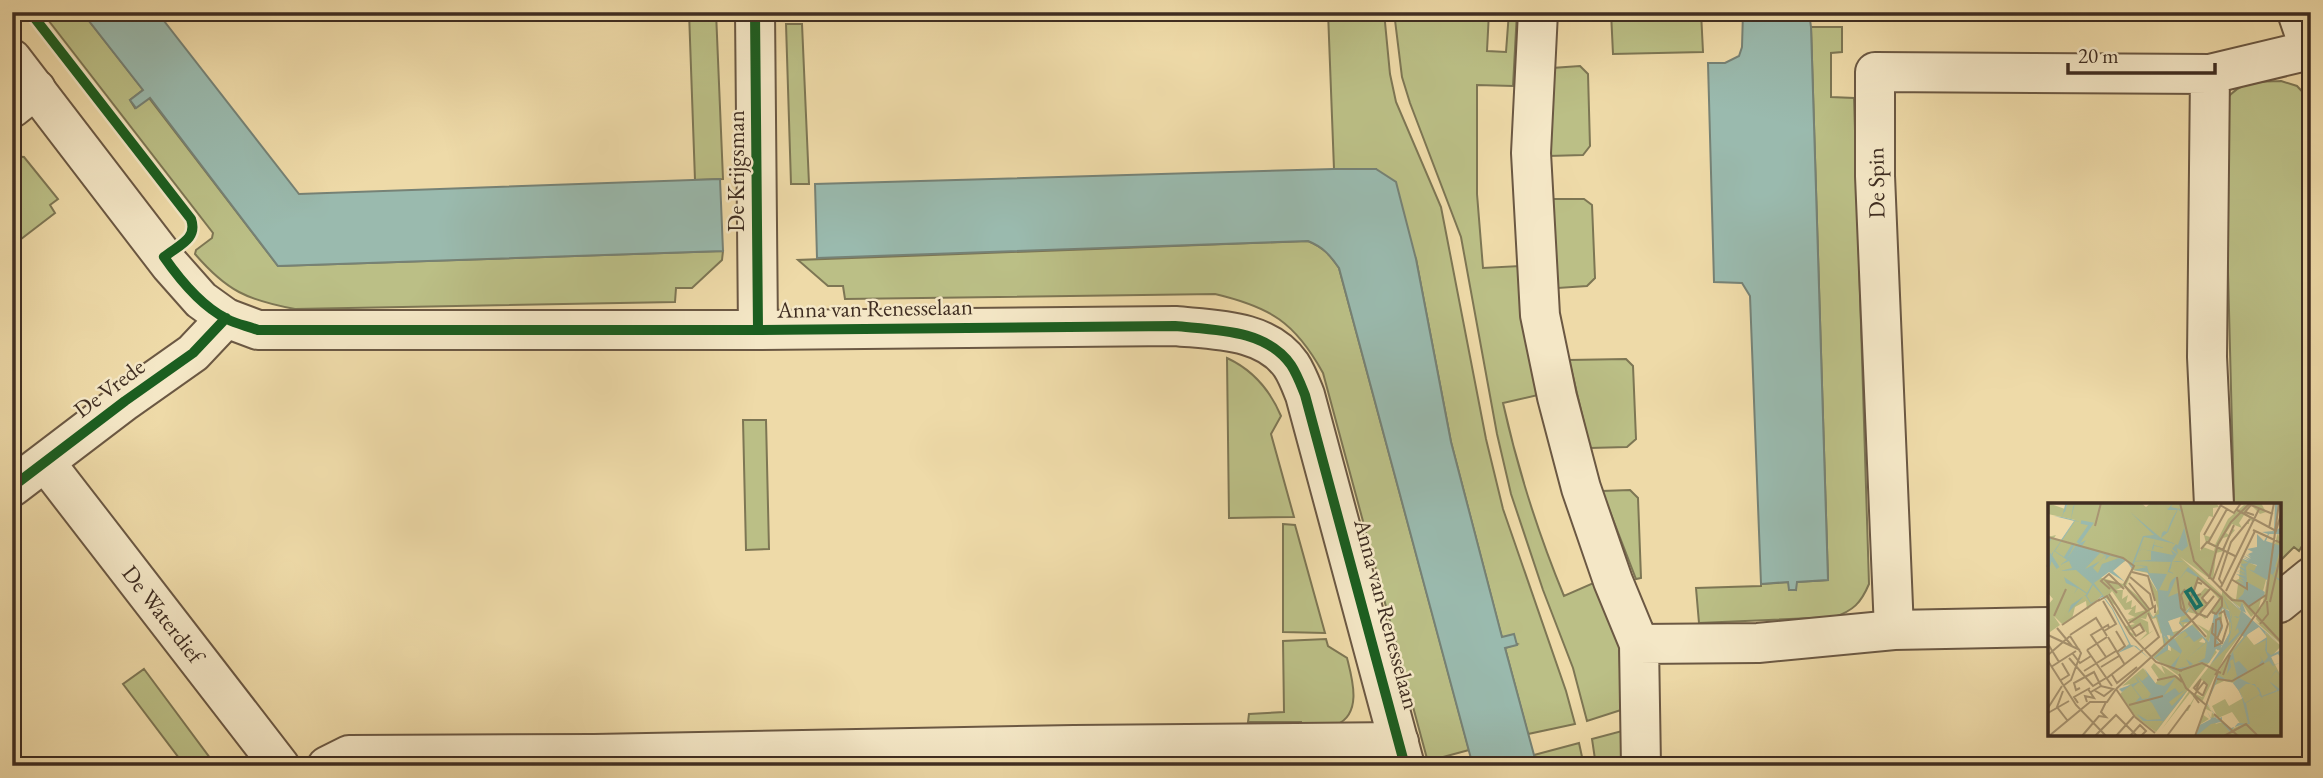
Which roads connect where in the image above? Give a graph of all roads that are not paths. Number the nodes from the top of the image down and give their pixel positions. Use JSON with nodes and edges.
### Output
{"nodes":[{"id":1,"x":755,"y":12,"type":"edge"},
{"id":2,"x":1538,"y":12,"type":"edge"},
{"id":3,"x":2297,"y":12,"type":"edge"},
{"id":4,"x":2310,"y":51,"type":"edge"},
{"id":5,"x":12,"y":59,"type":"edge"},
{"id":6,"x":2210,"y":74,"type":"junction"},
{"id":7,"x":24,"y":99,"type":"edge"},
{"id":8,"x":226,"y":318,"type":"junction"},
{"id":9,"x":758,"y":330,"type":"junction"},
{"id":10,"x":46,"y":462,"type":"junction"},
{"id":11,"x":12,"y":487,"type":"edge"},
{"id":12,"x":2214,"y":503,"type":"edge"},
{"id":13,"x":2311,"y":577,"type":"edge"},
{"id":14,"x":2281,"y":601,"type":"edge"},
{"id":15,"x":2048,"y":627,"type":"edge"},
{"id":16,"x":1894,"y":630,"type":"junction"},
{"id":17,"x":1639,"y":644,"type":"junction"},
{"id":18,"x":1402,"y":754,"type":"edge"},
{"id":19,"x":280,"y":766,"type":"edge"},
{"id":20,"x":327,"y":766,"type":"edge"},
{"id":21,"x":1641,"y":766,"type":"edge"}],
"edges":[{"from":1,"to":9,"type":"street","name":"De Krijgsman"},
{"from":2,"to":17,"type":"street"},
{"from":3,"to":4,"type":"street","name":"De Spin"},
{"from":4,"to":6,"type":"street","name":"De Spin"},
{"from":5,"to":7,"type":"street","name":"Anna van Renesselaan"},
{"from":6,"to":12,"type":"street"},
{"from":6,"to":16,"type":"street","name":"De Spin"},
{"from":7,"to":8,"type":"street","name":"Anna van Renesselaan"},
{"from":8,"to":9,"type":"street","name":"Anna van Renesselaan"},
{"from":8,"to":10,"type":"street","name":"De Vrede"},
{"from":9,"to":18,"type":"street","name":"Anna van Renesselaan"},
{"from":10,"to":11,"type":"street","name":"De Vrede"},
{"from":10,"to":19,"type":"street","name":"De Waterdief"},
{"from":13,"to":14,"type":"street"},
{"from":15,"to":16,"type":"street"},
{"from":16,"to":17,"type":"street"},
{"from":17,"to":21,"type":"street"},
{"from":18,"to":20,"type":"street"}]}
